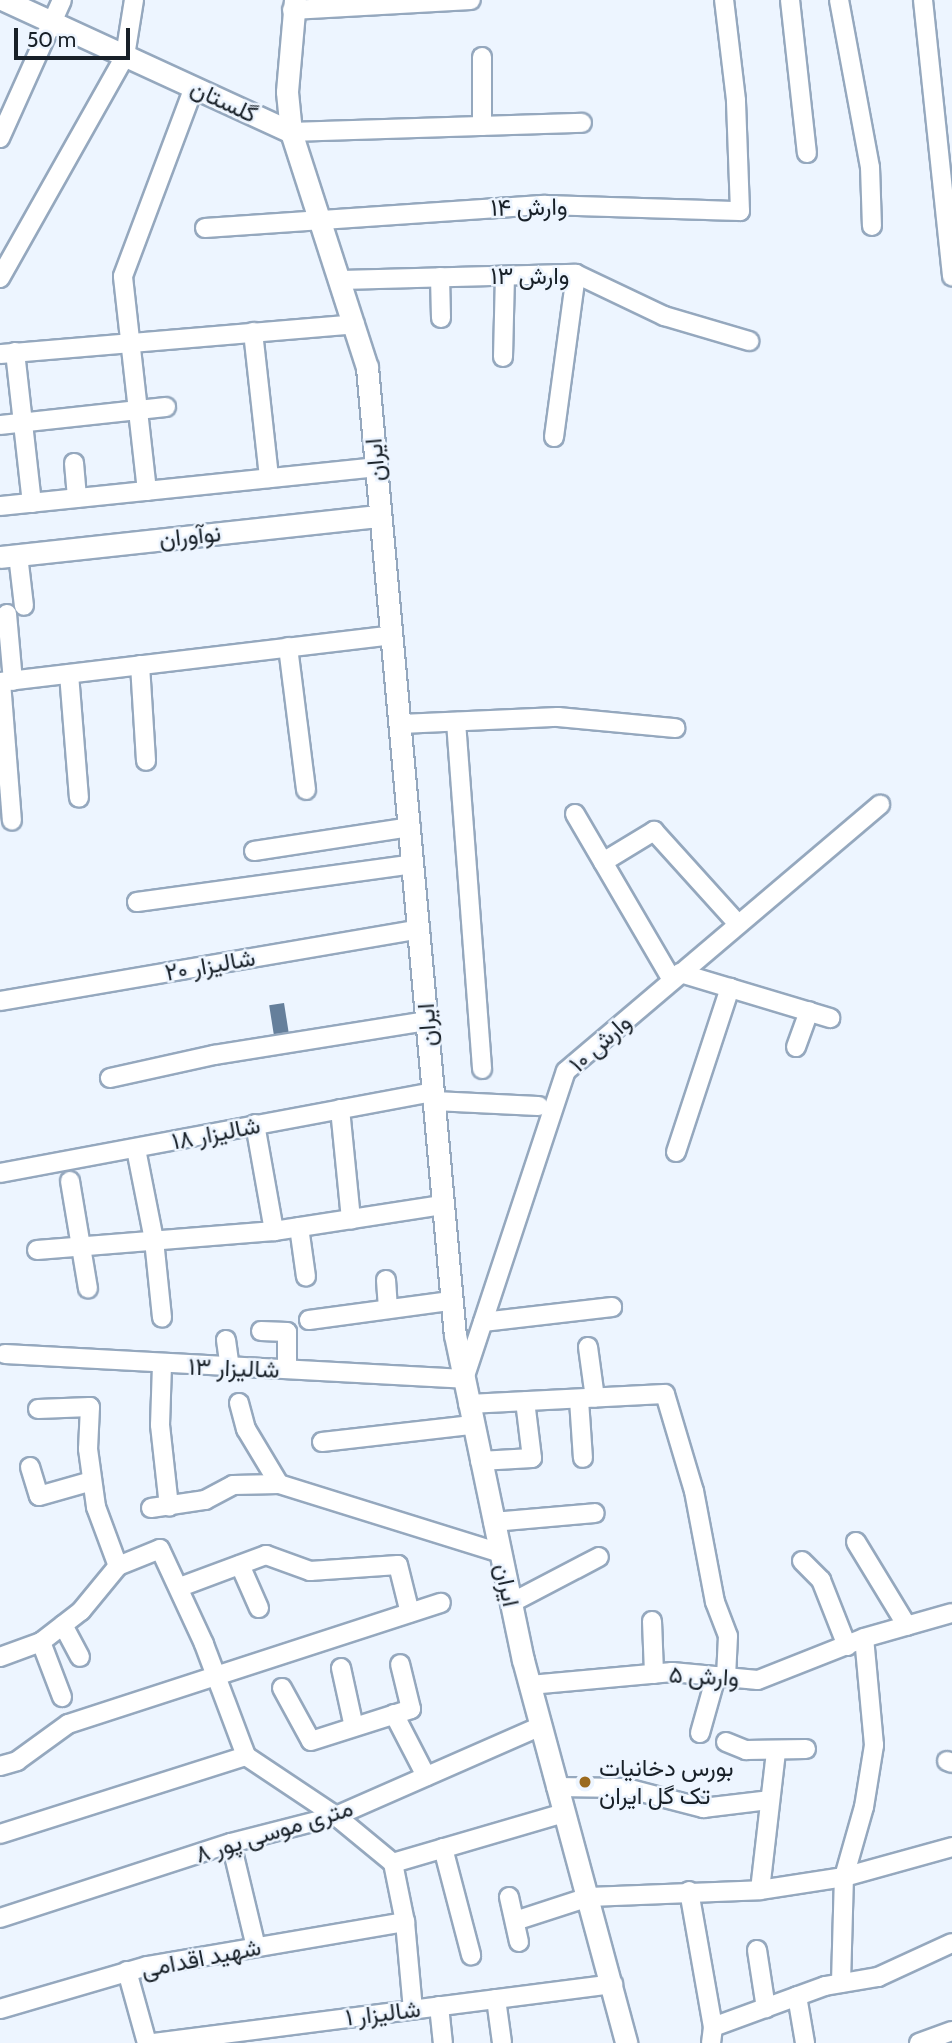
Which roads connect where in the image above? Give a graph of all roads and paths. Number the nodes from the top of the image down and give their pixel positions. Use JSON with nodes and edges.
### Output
{"nodes":[{"id":1,"x":4,"y":0,"type":"edge"},
{"id":2,"x":62,"y":0,"type":"edge"},
{"id":3,"x":134,"y":0,"type":"edge"},
{"id":4,"x":471,"y":0,"type":"edge"},
{"id":5,"x":724,"y":0,"type":"edge"},
{"id":6,"x":790,"y":0,"type":"edge"},
{"id":7,"x":839,"y":0,"type":"edge"},
{"id":8,"x":923,"y":0,"type":"edge"},
{"id":9,"x":293,"y":5,"type":"edge"},
{"id":10,"x":54,"y":23,"type":"junction"},
{"id":11,"x":125,"y":56,"type":"junction"},
{"id":12,"x":482,"y":57,"type":"dead end"},
{"id":13,"x":194,"y":88,"type":"junction"},
{"id":14,"x":582,"y":123,"type":"dead end"},
{"id":15,"x":482,"y":126,"type":"junction"},
{"id":16,"x":291,"y":132,"type":"junction"},
{"id":17,"x":0,"y":138,"type":"edge"},
{"id":18,"x":807,"y":153,"type":"dead end"},
{"id":19,"x":319,"y":218,"type":"junction"},
{"id":20,"x":872,"y":226,"type":"dead end"},
{"id":21,"x":205,"y":228,"type":"dead end"},
{"id":22,"x":576,"y":274,"type":"junction"},
{"id":23,"x":505,"y":276,"type":"junction"},
{"id":24,"x":952,"y":276,"type":"edge"},
{"id":25,"x":440,"y":277,"type":"junction"},
{"id":26,"x":0,"y":278,"type":"edge"},
{"id":27,"x":341,"y":280,"type":"junction"},
{"id":28,"x":441,"y":318,"type":"dead end"},
{"id":29,"x":355,"y":324,"type":"junction"},
{"id":30,"x":253,"y":332,"type":"junction"},
{"id":31,"x":130,"y":341,"type":"junction"},
{"id":32,"x":749,"y":341,"type":"dead end"},
{"id":33,"x":8,"y":353,"type":"edge"},
{"id":34,"x":503,"y":357,"type":"dead end"},
{"id":35,"x":166,"y":407,"type":"dead end"},
{"id":36,"x":137,"y":410,"type":"junction"},
{"id":37,"x":23,"y":423,"type":"junction"},
{"id":38,"x":0,"y":425,"type":"edge"},
{"id":39,"x":554,"y":438,"type":"dead end"},
{"id":40,"x":74,"y":463,"type":"dead end"},
{"id":41,"x":376,"y":467,"type":"junction"},
{"id":42,"x":269,"y":478,"type":"junction"},
{"id":43,"x":147,"y":491,"type":"junction"},
{"id":44,"x":77,"y":498,"type":"junction"},
{"id":45,"x":32,"y":503,"type":"junction"},
{"id":46,"x":0,"y":506,"type":"edge"},
{"id":47,"x":379,"y":516,"type":"junction"},
{"id":48,"x":9,"y":556,"type":"edge"},
{"id":49,"x":24,"y":606,"type":"dead end"},
{"id":50,"x":7,"y":614,"type":"dead end"},
{"id":51,"x":392,"y":635,"type":"junction"},
{"id":52,"x":288,"y":648,"type":"junction"},
{"id":53,"x":140,"y":666,"type":"junction"},
{"id":54,"x":69,"y":674,"type":"junction"},
{"id":55,"x":5,"y":682,"type":"edge"},
{"id":56,"x":456,"y":722,"type":"junction"},
{"id":57,"x":401,"y":724,"type":"junction"},
{"id":58,"x":675,"y":728,"type":"dead end"},
{"id":59,"x":146,"y":761,"type":"dead end"},
{"id":60,"x":306,"y":790,"type":"dead end"},
{"id":61,"x":79,"y":798,"type":"dead end"},
{"id":62,"x":880,"y":805,"type":"dead end"},
{"id":63,"x":575,"y":814,"type":"dead end"},
{"id":64,"x":12,"y":821,"type":"dead end"},
{"id":65,"x":411,"y":827,"type":"junction"},
{"id":66,"x":254,"y":851,"type":"dead end"},
{"id":67,"x":603,"y":862,"type":"junction"},
{"id":68,"x":413,"y":864,"type":"junction"},
{"id":69,"x":137,"y":902,"type":"dead end"},
{"id":70,"x":738,"y":924,"type":"junction"},
{"id":71,"x":420,"y":929,"type":"junction"},
{"id":72,"x":676,"y":977,"type":"junction"},
{"id":73,"x":730,"y":988,"type":"junction"},
{"id":74,"x":0,"y":1001,"type":"edge"},
{"id":75,"x":809,"y":1012,"type":"junction"},
{"id":76,"x":830,"y":1018,"type":"dead end"},
{"id":77,"x":427,"y":1021,"type":"junction"},
{"id":78,"x":796,"y":1046,"type":"dead end"},
{"id":79,"x":482,"y":1069,"type":"dead end"},
{"id":80,"x":110,"y":1078,"type":"dead end"},
{"id":81,"x":433,"y":1097,"type":"junction"},
{"id":82,"x":539,"y":1106,"type":"dead end"},
{"id":83,"x":340,"y":1109,"type":"junction"},
{"id":84,"x":255,"y":1124,"type":"junction"},
{"id":85,"x":135,"y":1149,"type":"junction"},
{"id":86,"x":676,"y":1152,"type":"dead end"},
{"id":87,"x":0,"y":1173,"type":"edge"},
{"id":88,"x":70,"y":1181,"type":"dead end"},
{"id":89,"x":442,"y":1205,"type":"junction"},
{"id":90,"x":351,"y":1219,"type":"junction"},
{"id":91,"x":299,"y":1227,"type":"junction"},
{"id":92,"x":274,"y":1231,"type":"junction"},
{"id":93,"x":154,"y":1240,"type":"junction"},
{"id":94,"x":80,"y":1246,"type":"junction"},
{"id":95,"x":37,"y":1250,"type":"dead end"},
{"id":96,"x":306,"y":1277,"type":"dead end"},
{"id":97,"x":386,"y":1280,"type":"dead end"},
{"id":98,"x":88,"y":1289,"type":"dead end"},
{"id":99,"x":449,"y":1301,"type":"junction"},
{"id":100,"x":612,"y":1307,"type":"dead end"},
{"id":101,"x":388,"y":1310,"type":"junction"},
{"id":102,"x":162,"y":1318,"type":"dead end"},
{"id":103,"x":309,"y":1320,"type":"dead end"},
{"id":104,"x":483,"y":1322,"type":"junction"},
{"id":105,"x":261,"y":1331,"type":"dead end"},
{"id":106,"x":226,"y":1340,"type":"dead end"},
{"id":107,"x":588,"y":1347,"type":"dead end"},
{"id":108,"x":5,"y":1353,"type":"dead end"},
{"id":109,"x":162,"y":1365,"type":"junction"},
{"id":110,"x":230,"y":1368,"type":"junction"},
{"id":111,"x":287,"y":1369,"type":"junction"},
{"id":112,"x":464,"y":1379,"type":"junction"},
{"id":113,"x":587,"y":1399,"type":"junction"},
{"id":114,"x":525,"y":1401,"type":"junction"},
{"id":115,"x":239,"y":1403,"type":"dead end"},
{"id":116,"x":468,"y":1404,"type":"junction"},
{"id":117,"x":38,"y":1409,"type":"dead end"},
{"id":118,"x":472,"y":1425,"type":"junction"},
{"id":119,"x":321,"y":1441,"type":"dead end"},
{"id":120,"x":583,"y":1458,"type":"dead end"},
{"id":121,"x":480,"y":1461,"type":"junction"},
{"id":122,"x":30,"y":1467,"type":"dead end"},
{"id":123,"x":92,"y":1481,"type":"junction"},
{"id":124,"x":279,"y":1484,"type":"junction"},
{"id":125,"x":595,"y":1513,"type":"dead end"},
{"id":126,"x":493,"y":1522,"type":"junction"},
{"id":127,"x":856,"y":1542,"type":"dead end"},
{"id":128,"x":499,"y":1553,"type":"junction"},
{"id":129,"x":599,"y":1557,"type":"dead end"},
{"id":130,"x":802,"y":1561,"type":"dead end"},
{"id":131,"x":240,"y":1565,"type":"junction"},
{"id":132,"x":118,"y":1566,"type":"junction"},
{"id":133,"x":180,"y":1587,"type":"junction"},
{"id":134,"x":510,"y":1602,"type":"junction"},
{"id":135,"x":441,"y":1603,"type":"dead end"},
{"id":136,"x":259,"y":1608,"type":"dead end"},
{"id":137,"x":411,"y":1613,"type":"junction"},
{"id":138,"x":952,"y":1613,"type":"edge"},
{"id":139,"x":652,"y":1621,"type":"dead end"},
{"id":140,"x":63,"y":1625,"type":"junction"},
{"id":141,"x":907,"y":1626,"type":"junction"},
{"id":142,"x":864,"y":1638,"type":"junction"},
{"id":143,"x":41,"y":1642,"type":"junction"},
{"id":144,"x":847,"y":1646,"type":"junction"},
{"id":145,"x":0,"y":1657,"type":"edge"},
{"id":146,"x":80,"y":1657,"type":"dead end"},
{"id":147,"x":400,"y":1664,"type":"dead end"},
{"id":148,"x":341,"y":1668,"type":"dead end"},
{"id":149,"x":215,"y":1673,"type":"junction"},
{"id":150,"x":654,"y":1674,"type":"junction"},
{"id":151,"x":721,"y":1677,"type":"junction"},
{"id":152,"x":530,"y":1685,"type":"junction"},
{"id":153,"x":282,"y":1688,"type":"dead end"},
{"id":154,"x":62,"y":1697,"type":"dead end"},
{"id":155,"x":394,"y":1714,"type":"junction"},
{"id":156,"x":541,"y":1726,"type":"junction"},
{"id":157,"x":354,"y":1727,"type":"junction"},
{"id":158,"x":700,"y":1733,"type":"dead end"},
{"id":159,"x":726,"y":1742,"type":"dead end"},
{"id":160,"x":806,"y":1749,"type":"dead end"},
{"id":161,"x":776,"y":1751,"type":"junction"},
{"id":162,"x":246,"y":1756,"type":"junction"},
{"id":163,"x":0,"y":1766,"type":"edge"},
{"id":164,"x":426,"y":1776,"type":"junction"},
{"id":165,"x":556,"y":1787,"type":"junction"},
{"id":166,"x":769,"y":1800,"type":"junction"},
{"id":167,"x":561,"y":1814,"type":"junction"},
{"id":168,"x":336,"y":1816,"type":"junction"},
{"id":169,"x":0,"y":1834,"type":"edge"},
{"id":170,"x":231,"y":1843,"type":"junction"},
{"id":171,"x":952,"y":1847,"type":"edge"},
{"id":172,"x":443,"y":1848,"type":"junction"},
{"id":173,"x":393,"y":1863,"type":"junction"},
{"id":174,"x":844,"y":1877,"type":"junction"},
{"id":175,"x":760,"y":1890,"type":"junction"},
{"id":176,"x":689,"y":1891,"type":"junction"},
{"id":177,"x":509,"y":1897,"type":"dead end"},
{"id":178,"x":589,"y":1897,"type":"junction"},
{"id":179,"x":0,"y":1918,"type":"edge"},
{"id":180,"x":515,"y":1921,"type":"junction"},
{"id":181,"x":405,"y":1922,"type":"junction"},
{"id":182,"x":519,"y":1942,"type":"dead end"},
{"id":183,"x":952,"y":1943,"type":"edge"},
{"id":184,"x":256,"y":1947,"type":"junction"},
{"id":185,"x":757,"y":1950,"type":"dead end"},
{"id":186,"x":471,"y":1955,"type":"dead end"},
{"id":187,"x":127,"y":1972,"type":"junction"},
{"id":188,"x":841,"y":1983,"type":"junction"},
{"id":189,"x":612,"y":1984,"type":"junction"},
{"id":190,"x":797,"y":1996,"type":"junction"},
{"id":191,"x":496,"y":1999,"type":"junction"},
{"id":192,"x":439,"y":2006,"type":"junction"},
{"id":193,"x":766,"y":2008,"type":"junction"},
{"id":194,"x":0,"y":2009,"type":"edge"},
{"id":195,"x":413,"y":2010,"type":"junction"},
{"id":196,"x":952,"y":2031,"type":"edge"},
{"id":197,"x":712,"y":2035,"type":"edge"},
{"id":198,"x":147,"y":2043,"type":"edge"},
{"id":199,"x":153,"y":2043,"type":"edge"},
{"id":200,"x":443,"y":2043,"type":"edge"},
{"id":201,"x":502,"y":2043,"type":"edge"},
{"id":202,"x":626,"y":2043,"type":"edge"},
{"id":203,"x":805,"y":2043,"type":"edge"},
{"id":204,"x":919,"y":2043,"type":"edge"}],
"edges":[{"from":1,"to":10,"type":"street","name":"گلستان"},
{"from":2,"to":10,"type":"street"},
{"from":3,"to":11,"type":"street"},
{"from":4,"to":9,"type":"street"},
{"from":5,"to":19,"type":"street","name":"وارش ۱۴"},
{"from":6,"to":18,"type":"street"},
{"from":7,"to":20,"type":"street"},
{"from":8,"to":24,"type":"street"},
{"from":9,"to":16,"type":"street","name":"ایران"},
{"from":10,"to":11,"type":"street","name":"گلستان"},
{"from":10,"to":17,"type":"street"},
{"from":11,"to":13,"type":"street","name":"گلستان"},
{"from":11,"to":26,"type":"street"},
{"from":12,"to":15,"type":"street"},
{"from":13,"to":16,"type":"street","name":"گلستان"},
{"from":13,"to":31,"type":"street"},
{"from":14,"to":15,"type":"street"},
{"from":15,"to":16,"type":"street"},
{"from":16,"to":19,"type":"street","name":"ایران"},
{"from":19,"to":21,"type":"street","name":"وارش ۱۴"},
{"from":19,"to":27,"type":"street","name":"ایران"},
{"from":22,"to":23,"type":"street","name":"وارش ۱۳"},
{"from":22,"to":32,"type":"street","name":"وارش ۱۳"},
{"from":22,"to":39,"type":"street"},
{"from":23,"to":25,"type":"street","name":"وارش ۱۳"},
{"from":23,"to":34,"type":"street"},
{"from":25,"to":27,"type":"street","name":"وارش ۱۳"},
{"from":25,"to":28,"type":"street"},
{"from":27,"to":29,"type":"street","name":"ایران"},
{"from":29,"to":30,"type":"street"},
{"from":29,"to":41,"type":"street","name":"ایران"},
{"from":30,"to":31,"type":"street"},
{"from":30,"to":42,"type":"street"},
{"from":31,"to":33,"type":"street"},
{"from":31,"to":36,"type":"street"},
{"from":33,"to":37,"type":"street"},
{"from":35,"to":36,"type":"street"},
{"from":36,"to":37,"type":"street"},
{"from":36,"to":43,"type":"street"},
{"from":37,"to":38,"type":"street"},
{"from":37,"to":45,"type":"street"},
{"from":40,"to":44,"type":"street"},
{"from":41,"to":42,"type":"street"},
{"from":41,"to":47,"type":"street","name":"ایران"},
{"from":42,"to":43,"type":"street"},
{"from":43,"to":44,"type":"street"},
{"from":44,"to":45,"type":"street"},
{"from":45,"to":46,"type":"street"},
{"from":47,"to":48,"type":"street","name":"نوآوران"},
{"from":47,"to":51,"type":"street","name":"ایران"},
{"from":48,"to":49,"type":"street"},
{"from":50,"to":55,"type":"street"},
{"from":51,"to":52,"type":"street"},
{"from":51,"to":57,"type":"street","name":"ایران"},
{"from":52,"to":53,"type":"street"},
{"from":52,"to":60,"type":"street"},
{"from":53,"to":54,"type":"street"},
{"from":53,"to":59,"type":"street"},
{"from":54,"to":55,"type":"street"},
{"from":54,"to":61,"type":"street"},
{"from":55,"to":64,"type":"street"},
{"from":56,"to":57,"type":"street"},
{"from":56,"to":58,"type":"street"},
{"from":56,"to":79,"type":"street"},
{"from":57,"to":65,"type":"street","name":"ایران"},
{"from":62,"to":70,"type":"street","name":"وارش ۱۰"},
{"from":63,"to":67,"type":"street"},
{"from":65,"to":66,"type":"street"},
{"from":65,"to":68,"type":"street","name":"ایران"},
{"from":67,"to":70,"type":"street"},
{"from":67,"to":72,"type":"street"},
{"from":68,"to":69,"type":"street"},
{"from":68,"to":71,"type":"street","name":"ایران"},
{"from":70,"to":72,"type":"street","name":"وارش ۱۰"},
{"from":71,"to":74,"type":"street","name":"شالیزار ۲۰"},
{"from":71,"to":77,"type":"street","name":"ایران"},
{"from":72,"to":73,"type":"street"},
{"from":72,"to":104,"type":"street","name":"وارش ۱۰"},
{"from":73,"to":75,"type":"street"},
{"from":73,"to":86,"type":"street"},
{"from":75,"to":76,"type":"street"},
{"from":75,"to":78,"type":"street"},
{"from":77,"to":80,"type":"street"},
{"from":77,"to":81,"type":"street","name":"ایران"},
{"from":81,"to":82,"type":"street","name":"شالیزار ۱۸"},
{"from":81,"to":83,"type":"street","name":"شالیزار ۱۸"},
{"from":81,"to":89,"type":"street","name":"ایران"},
{"from":83,"to":84,"type":"street","name":"شالیزار ۱۸"},
{"from":83,"to":90,"type":"street"},
{"from":84,"to":85,"type":"street","name":"شالیزار ۱۸"},
{"from":84,"to":92,"type":"street"},
{"from":85,"to":87,"type":"street","name":"شالیزار ۱۸"},
{"from":85,"to":93,"type":"street"},
{"from":88,"to":94,"type":"street"},
{"from":89,"to":90,"type":"street"},
{"from":89,"to":99,"type":"street","name":"ایران"},
{"from":90,"to":91,"type":"street"},
{"from":91,"to":92,"type":"street"},
{"from":91,"to":96,"type":"street"},
{"from":92,"to":93,"type":"street"},
{"from":93,"to":94,"type":"street"},
{"from":93,"to":102,"type":"street"},
{"from":94,"to":95,"type":"street"},
{"from":94,"to":98,"type":"street"},
{"from":97,"to":101,"type":"street"},
{"from":99,"to":101,"type":"street"},
{"from":99,"to":112,"type":"street","name":"ایران"},
{"from":100,"to":104,"type":"street"},
{"from":101,"to":103,"type":"street"},
{"from":104,"to":112,"type":"street","name":"وارش ۱۰"},
{"from":105,"to":111,"type":"street"},
{"from":106,"to":110,"type":"street"},
{"from":107,"to":113,"type":"street"},
{"from":108,"to":109,"type":"street","name":"شالیزار ۱۳"},
{"from":109,"to":110,"type":"street","name":"شالیزار ۱۳"},
{"from":109,"to":124,"type":"street"},
{"from":110,"to":111,"type":"street","name":"شالیزار ۱۳"},
{"from":111,"to":112,"type":"street","name":"شالیزار ۱۳"},
{"from":112,"to":116,"type":"street","name":"ایران"},
{"from":113,"to":114,"type":"street"},
{"from":113,"to":120,"type":"street"},
{"from":113,"to":151,"type":"street"},
{"from":114,"to":116,"type":"street"},
{"from":114,"to":121,"type":"street"},
{"from":115,"to":124,"type":"street"},
{"from":116,"to":118,"type":"street","name":"ایران"},
{"from":117,"to":123,"type":"street"},
{"from":118,"to":119,"type":"street"},
{"from":118,"to":121,"type":"street","name":"ایران"},
{"from":121,"to":126,"type":"street","name":"ایران"},
{"from":122,"to":123,"type":"street"},
{"from":123,"to":132,"type":"street"},
{"from":124,"to":128,"type":"street"},
{"from":125,"to":126,"type":"street"},
{"from":126,"to":128,"type":"street","name":"ایران"},
{"from":127,"to":141,"type":"street"},
{"from":128,"to":134,"type":"street","name":"ایران"},
{"from":129,"to":134,"type":"street"},
{"from":130,"to":144,"type":"street"},
{"from":131,"to":133,"type":"street"},
{"from":131,"to":136,"type":"street"},
{"from":131,"to":137,"type":"street"},
{"from":132,"to":133,"type":"street"},
{"from":132,"to":140,"type":"street"},
{"from":133,"to":149,"type":"street"},
{"from":134,"to":152,"type":"street","name":"ایران"},
{"from":135,"to":137,"type":"street"},
{"from":137,"to":149,"type":"street"},
{"from":138,"to":141,"type":"street","name":"وارش ۵"},
{"from":139,"to":150,"type":"street"},
{"from":140,"to":143,"type":"street"},
{"from":140,"to":146,"type":"street"},
{"from":141,"to":142,"type":"street","name":"وارش ۵"},
{"from":142,"to":144,"type":"street","name":"وارش ۵"},
{"from":142,"to":174,"type":"street"},
{"from":143,"to":145,"type":"street"},
{"from":143,"to":154,"type":"street"},
{"from":144,"to":151,"type":"street","name":"وارش ۵"},
{"from":147,"to":155,"type":"street"},
{"from":148,"to":157,"type":"street"},
{"from":149,"to":162,"type":"street"},
{"from":149,"to":163,"type":"street"},
{"from":150,"to":151,"type":"street","name":"وارش ۵"},
{"from":150,"to":152,"type":"street","name":"وارش ۵"},
{"from":151,"to":158,"type":"street"},
{"from":152,"to":156,"type":"street","name":"ایران"},
{"from":153,"to":157,"type":"street"},
{"from":155,"to":157,"type":"street"},
{"from":155,"to":164,"type":"street"},
{"from":156,"to":164,"type":"street","name":"۸ متری موسی پور"},
{"from":156,"to":165,"type":"street","name":"ایران"},
{"from":159,"to":161,"type":"street"},
{"from":160,"to":161,"type":"street"},
{"from":161,"to":166,"type":"street"},
{"from":162,"to":168,"type":"street"},
{"from":162,"to":169,"type":"street"},
{"from":164,"to":168,"type":"street","name":"۸ متری موسی پور"},
{"from":165,"to":166,"type":"street"},
{"from":165,"to":167,"type":"street","name":"ایران"},
{"from":166,"to":175,"type":"street"},
{"from":167,"to":172,"type":"street"},
{"from":167,"to":178,"type":"street","name":"ایران"},
{"from":168,"to":170,"type":"street","name":"۸ متری موسی پور"},
{"from":168,"to":173,"type":"street"},
{"from":170,"to":179,"type":"street","name":"۸ متری موسی پور"},
{"from":170,"to":184,"type":"street"},
{"from":171,"to":174,"type":"street"},
{"from":172,"to":173,"type":"street"},
{"from":172,"to":186,"type":"street"},
{"from":173,"to":181,"type":"street"},
{"from":174,"to":175,"type":"street"},
{"from":174,"to":188,"type":"street"},
{"from":175,"to":176,"type":"street"},
{"from":176,"to":178,"type":"street"},
{"from":176,"to":197,"type":"street"},
{"from":177,"to":180,"type":"street"},
{"from":178,"to":180,"type":"street"},
{"from":178,"to":189,"type":"street","name":"ایران"},
{"from":180,"to":182,"type":"street"},
{"from":181,"to":184,"type":"street","name":"شهید اقدامی"},
{"from":181,"to":195,"type":"street"},
{"from":183,"to":188,"type":"street"},
{"from":184,"to":187,"type":"street","name":"شهید اقدامی"},
{"from":185,"to":193,"type":"street"},
{"from":187,"to":194,"type":"street","name":"شهید اقدامی"},
{"from":187,"to":198,"type":"street"},
{"from":188,"to":190,"type":"street"},
{"from":189,"to":191,"type":"street","name":"شاليزار ۱"},
{"from":189,"to":202,"type":"street","name":"ایران"},
{"from":190,"to":193,"type":"street"},
{"from":190,"to":203,"type":"street"},
{"from":191,"to":192,"type":"street","name":"شاليزار ۱"},
{"from":191,"to":201,"type":"street"},
{"from":192,"to":195,"type":"street","name":"شاليزار ۱"},
{"from":192,"to":200,"type":"street"},
{"from":193,"to":197,"type":"street"},
{"from":195,"to":199,"type":"street","name":"شاليزار ۱"},
{"from":196,"to":204,"type":"street"}]}
